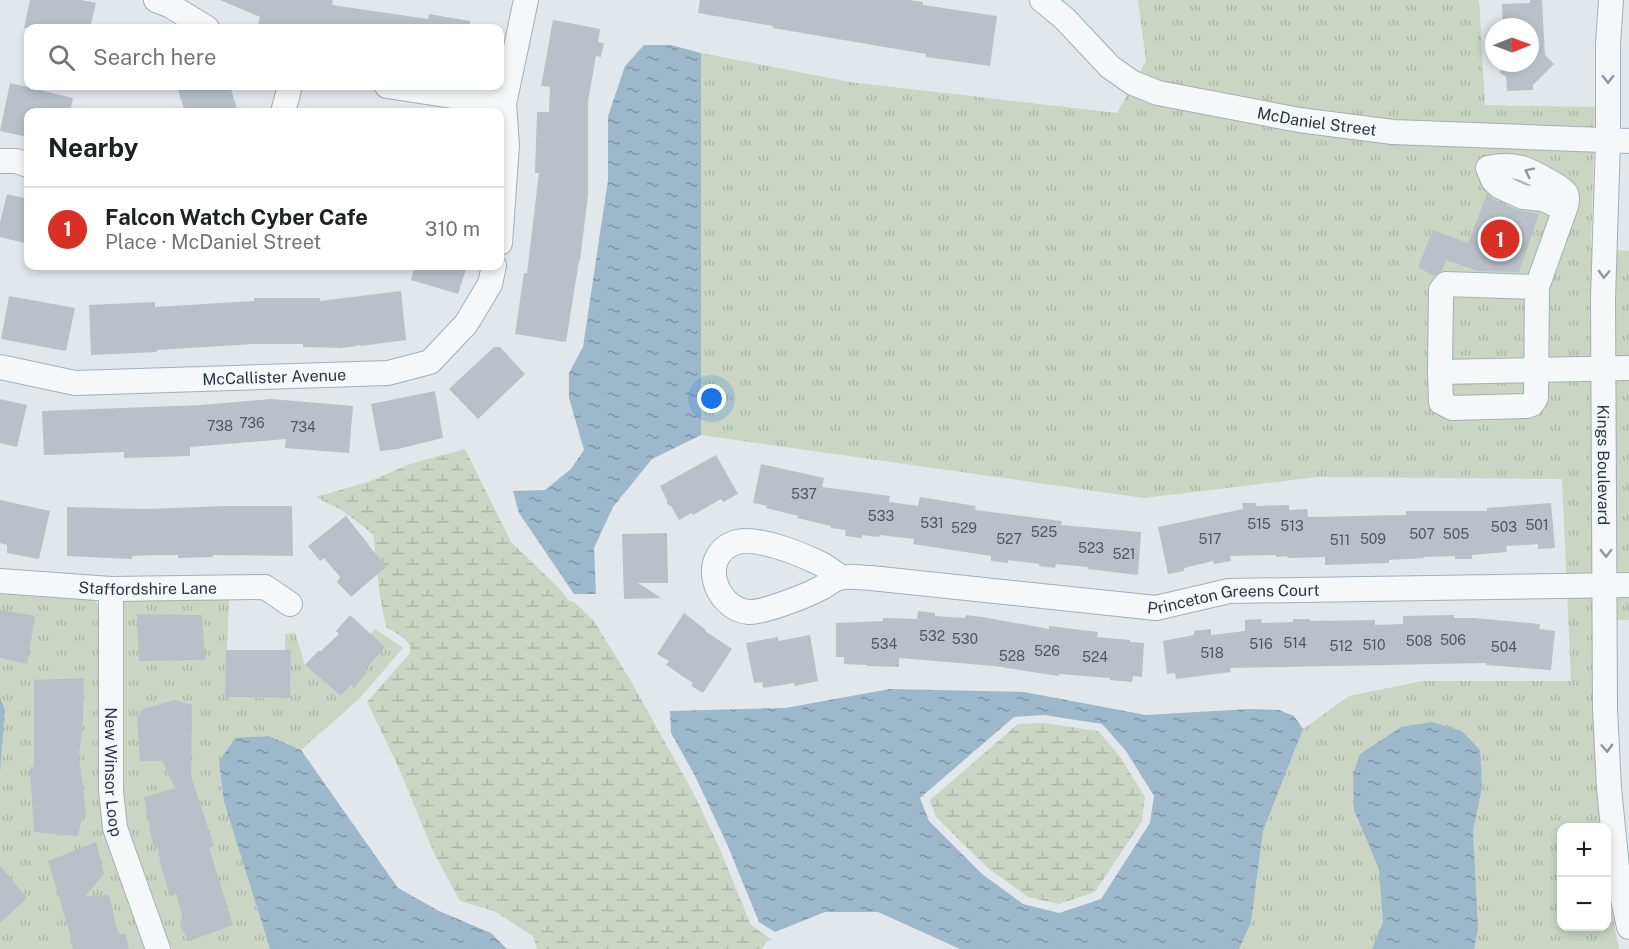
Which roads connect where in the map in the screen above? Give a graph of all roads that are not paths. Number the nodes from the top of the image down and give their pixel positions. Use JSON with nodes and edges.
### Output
{"nodes":[{"id":1,"x":156,"y":0,"type":"edge"},
{"id":2,"x":526,"y":0,"type":"edge"},
{"id":3,"x":1042,"y":0,"type":"edge"},
{"id":4,"x":1611,"y":0,"type":"edge"},
{"id":5,"x":200,"y":24,"type":"edge"},
{"id":6,"x":1619,"y":44,"type":"edge"},
{"id":7,"x":289,"y":90,"type":"edge"},
{"id":8,"x":413,"y":90,"type":"edge"},
{"id":9,"x":504,"y":104,"type":"junction"},
{"id":10,"x":285,"y":108,"type":"edge"},
{"id":11,"x":1469,"y":136,"type":"junction"},
{"id":12,"x":1618,"y":141,"type":"edge"},
{"id":13,"x":0,"y":161,"type":"edge"},
{"id":14,"x":24,"y":164,"type":"edge"},
{"id":15,"x":504,"y":187,"type":"edge"},
{"id":16,"x":493,"y":270,"type":"edge"},
{"id":17,"x":1537,"y":287,"type":"junction"},
{"id":18,"x":1629,"y":360,"type":"edge"},
{"id":19,"x":0,"y":367,"type":"edge"},
{"id":20,"x":1629,"y":368,"type":"edge"},
{"id":21,"x":1605,"y":369,"type":"junction"},
{"id":22,"x":1536,"y":370,"type":"junction"},
{"id":23,"x":1440,"y":372,"type":"junction"},
{"id":24,"x":1629,"y":379,"type":"edge"},
{"id":25,"x":840,"y":577,"type":"junction"},
{"id":26,"x":0,"y":580,"type":"edge"},
{"id":27,"x":1617,"y":585,"type":"edge"},
{"id":28,"x":111,"y":589,"type":"junction"},
{"id":29,"x":290,"y":604,"type":"dead end"},
{"id":30,"x":1624,"y":876,"type":"edge"},
{"id":31,"x":1629,"y":927,"type":"edge"},
{"id":32,"x":158,"y":949,"type":"edge"}],
"edges":[{"from":1,"to":5,"type":"street"},
{"from":2,"to":9,"type":"street"},
{"from":3,"to":11,"type":"street","name":"McDaniel Street"},
{"from":4,"to":6,"type":"street","name":"Kings Boulevard"},
{"from":6,"to":12,"type":"street","name":"Kings Boulevard","one_way":true},
{"from":7,"to":10,"type":"street"},
{"from":8,"to":9,"type":"street"},
{"from":9,"to":15,"type":"street"},
{"from":11,"to":12,"type":"street","name":"McDaniel Street"},
{"from":11,"to":17,"type":"street"},
{"from":12,"to":21,"type":"street","name":"Kings Boulevard","one_way":true},
{"from":13,"to":14,"type":"street"},
{"from":16,"to":19,"type":"street","name":"McCallister Avenue"},
{"from":17,"to":22,"type":"street"},
{"from":17,"to":23,"type":"street"},
{"from":18,"to":20,"type":"street"},
{"from":20,"to":21,"type":"street"},
{"from":20,"to":24,"type":"street"},
{"from":21,"to":22,"type":"street"},
{"from":21,"to":27,"type":"street","name":"Kings Boulevard","one_way":true},
{"from":22,"to":23,"type":"street"},
{"from":22,"to":23,"type":"street"},
{"from":25,"to":25,"type":"street"},
{"from":25,"to":27,"type":"street","name":"Princeton Greens Court"},
{"from":26,"to":28,"type":"street","name":"Staffordshire Lane"},
{"from":27,"to":30,"type":"street","name":"Kings Boulevard","one_way":true},
{"from":28,"to":29,"type":"street","name":"Staffordshire Lane"},
{"from":28,"to":32,"type":"street","name":"New Winsor Loop"},
{"from":30,"to":31,"type":"street","name":"Kings Boulevard"}]}
